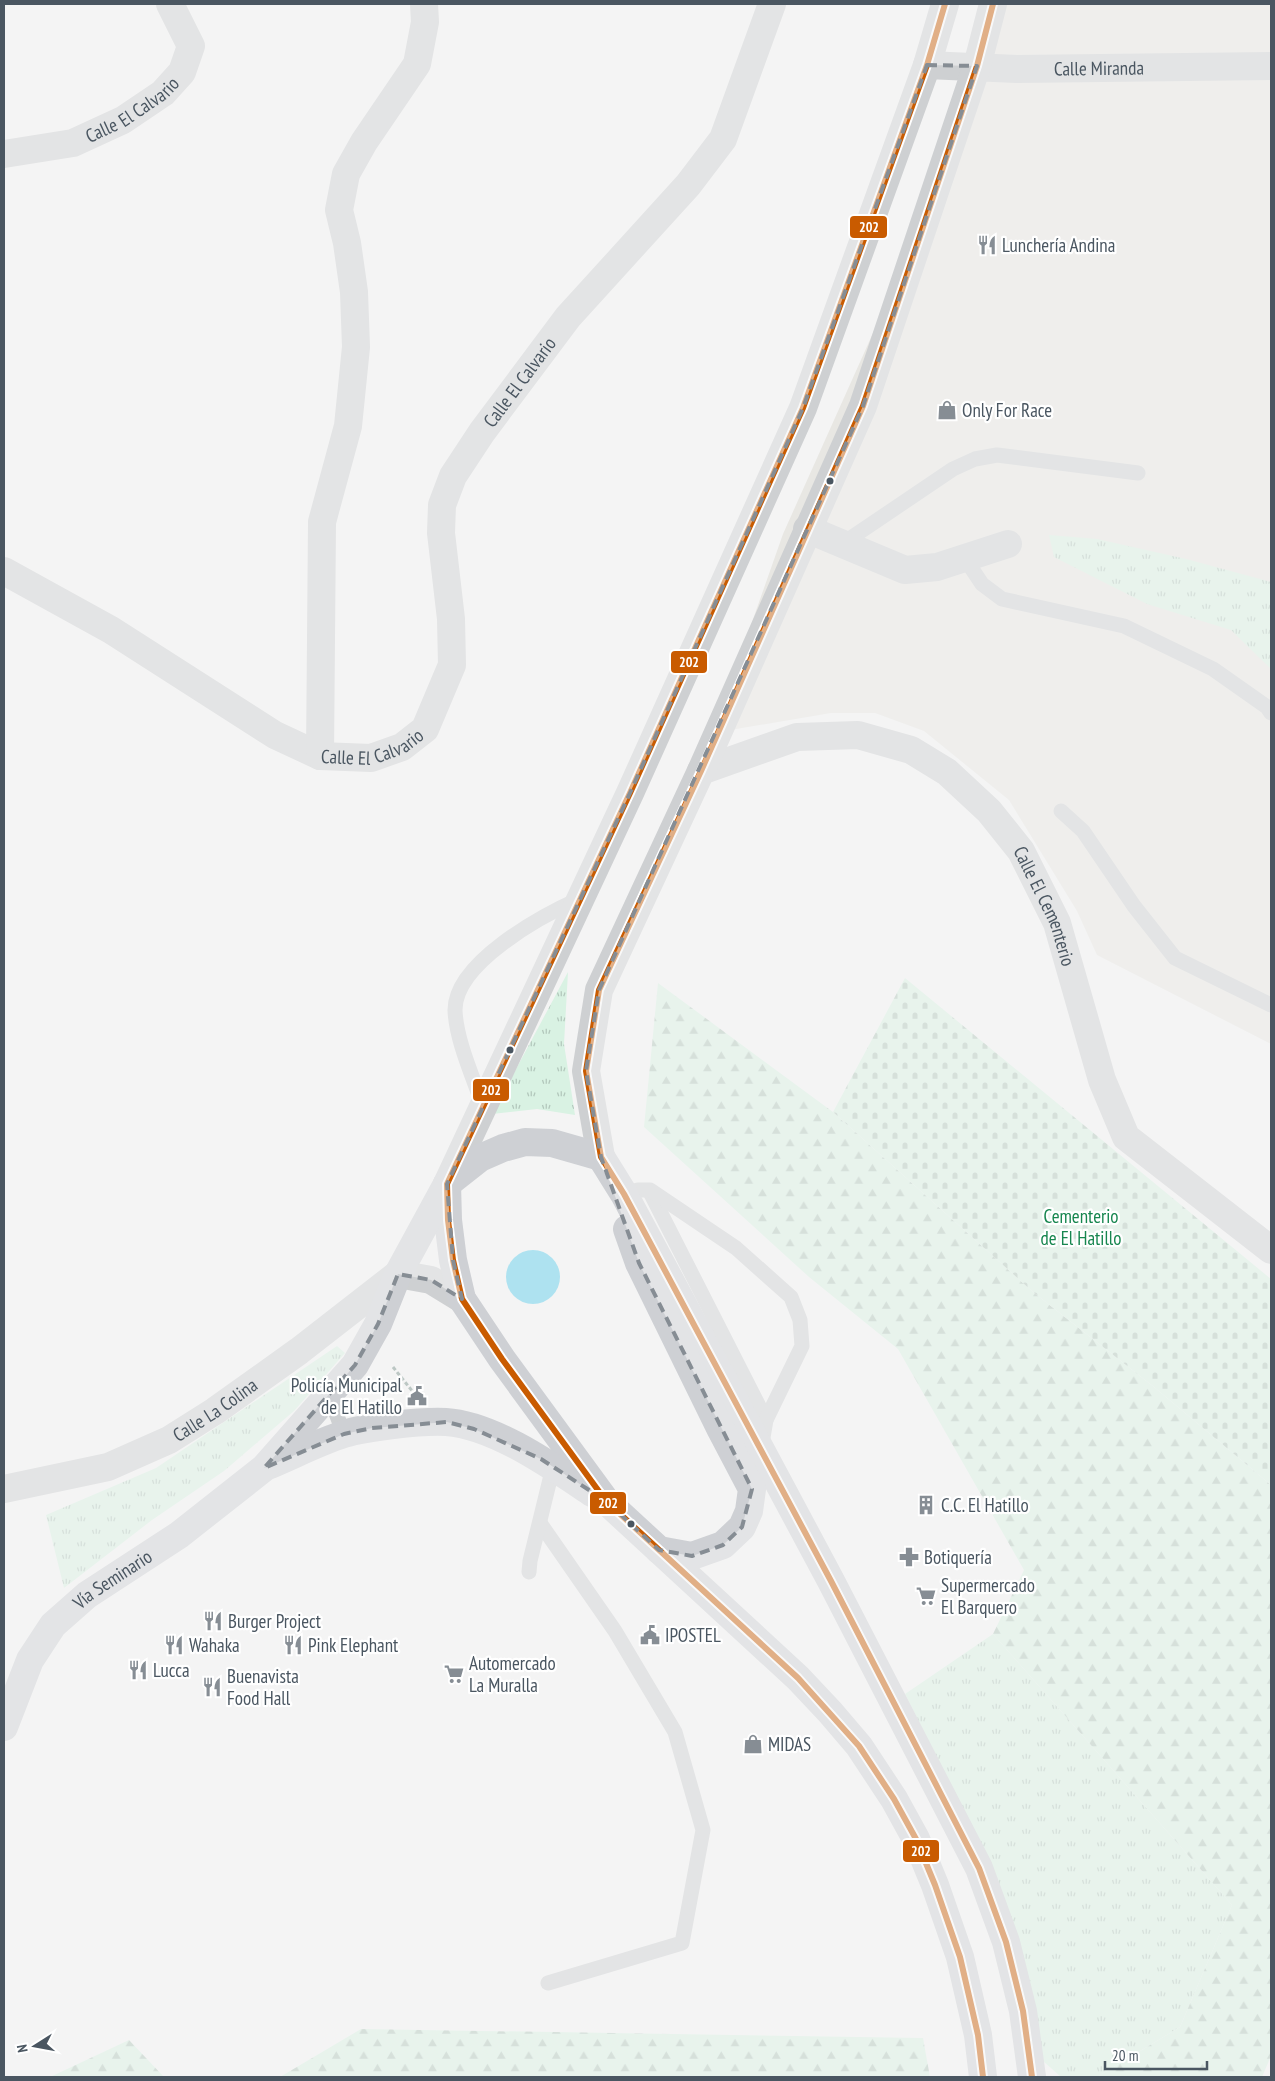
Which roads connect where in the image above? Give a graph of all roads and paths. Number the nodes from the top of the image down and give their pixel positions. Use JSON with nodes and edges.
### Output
{"nodes":[{"id":1,"x":169,"y":4,"type":"edge"},
{"id":2,"x":424,"y":4,"type":"edge"},
{"id":3,"x":772,"y":4,"type":"edge"},
{"id":4,"x":945,"y":4,"type":"edge"},
{"id":5,"x":992,"y":4,"type":"edge"},
{"id":6,"x":927,"y":65,"type":"junction"},
{"id":7,"x":977,"y":66,"type":"junction"},
{"id":8,"x":1271,"y":66,"type":"edge"},
{"id":9,"x":4,"y":154,"type":"edge"},
{"id":10,"x":1138,"y":473,"type":"dead end"},
{"id":11,"x":807,"y":529,"type":"junction"},
{"id":12,"x":842,"y":544,"type":"junction"},
{"id":13,"x":1008,"y":544,"type":"dead end"},
{"id":14,"x":964,"y":557,"type":"junction"},
{"id":15,"x":4,"y":571,"type":"edge"},
{"id":16,"x":1271,"y":713,"type":"edge"},
{"id":17,"x":320,"y":756,"type":"junction"},
{"id":18,"x":701,"y":771,"type":"junction"},
{"id":19,"x":1061,"y":810,"type":"dead end"},
{"id":20,"x":580,"y":899,"type":"junction"},
{"id":21,"x":1271,"y":1005,"type":"edge"},
{"id":22,"x":483,"y":1106,"type":"junction"},
{"id":23,"x":601,"y":1157,"type":"junction"},
{"id":24,"x":447,"y":1184,"type":"junction"},
{"id":25,"x":637,"y":1192,"type":"junction"},
{"id":26,"x":1271,"y":1250,"type":"edge"},
{"id":27,"x":398,"y":1274,"type":"junction"},
{"id":28,"x":462,"y":1299,"type":"junction"},
{"id":29,"x":393,"y":1367,"type":"dead end"},
{"id":30,"x":329,"y":1395,"type":"junction"},
{"id":31,"x":416,"y":1396,"type":"dead end"},
{"id":32,"x":766,"y":1420,"type":"junction"},
{"id":33,"x":344,"y":1434,"type":"junction"},
{"id":34,"x":761,"y":1450,"type":"junction"},
{"id":35,"x":553,"y":1467,"type":"junction"},
{"id":36,"x":264,"y":1468,"type":"junction"},
{"id":37,"x":4,"y":1489,"type":"edge"},
{"id":38,"x":606,"y":1501,"type":"junction"},
{"id":39,"x":540,"y":1523,"type":"junction"},
{"id":40,"x":659,"y":1550,"type":"junction"},
{"id":41,"x":530,"y":1572,"type":"dead end"},
{"id":42,"x":4,"y":1727,"type":"edge"},
{"id":43,"x":548,"y":1983,"type":"dead end"},
{"id":44,"x":983,"y":2077,"type":"edge"},
{"id":45,"x":1032,"y":2077,"type":"edge"}],
"edges":[{"from":1,"to":9,"type":"street","name":"Calle El Calvario"},
{"from":2,"to":17,"type":"street","name":"Calle El Calvario"},
{"from":3,"to":17,"type":"street","name":"Calle El Calvario"},
{"from":4,"to":6,"type":"street"},
{"from":5,"to":7,"type":"street"},
{"from":6,"to":7,"type":"street","name":"Calle Miranda"},
{"from":6,"to":20,"type":"street"},
{"from":7,"to":8,"type":"street","name":"Calle Miranda"},
{"from":7,"to":11,"type":"street"},
{"from":10,"to":12,"type":"lane"},
{"from":11,"to":12,"type":"street"},
{"from":11,"to":18,"type":"street"},
{"from":12,"to":14,"type":"street"},
{"from":13,"to":14,"type":"street"},
{"from":14,"to":16,"type":"lane"},
{"from":15,"to":17,"type":"street"},
{"from":18,"to":23,"type":"street"},
{"from":18,"to":26,"type":"street","name":"Calle El Cementerio"},
{"from":19,"to":21,"type":"lane"},
{"from":20,"to":22,"type":"street"},
{"from":20,"to":22,"type":"lane"},
{"from":22,"to":24,"type":"street"},
{"from":23,"to":24,"type":"main road"},
{"from":23,"to":25,"type":"main road"},
{"from":23,"to":40,"type":"main road"},
{"from":24,"to":27,"type":"main road"},
{"from":24,"to":28,"type":"main road"},
{"from":25,"to":32,"type":"lane"},
{"from":25,"to":32,"type":"lane"},
{"from":25,"to":34,"type":"main road"},
{"from":27,"to":28,"type":"street"},
{"from":27,"to":30,"type":"main road"},
{"from":27,"to":37,"type":"street","name":"Calle La Colina"},
{"from":28,"to":38,"type":"main road"},
{"from":29,"to":31,"type":"path"},
{"from":30,"to":33,"type":"lane"},
{"from":30,"to":36,"type":"main road"},
{"from":32,"to":34,"type":"lane"},
{"from":33,"to":35,"type":"main road"},
{"from":33,"to":36,"type":"main road"},
{"from":34,"to":45,"type":"main road"},
{"from":35,"to":38,"type":"main road"},
{"from":35,"to":39,"type":"lane"},
{"from":36,"to":42,"type":"main road","name":"Vía Seminario"},
{"from":38,"to":40,"type":"main road"},
{"from":39,"to":41,"type":"lane"},
{"from":39,"to":43,"type":"lane"},
{"from":40,"to":44,"type":"main road"}]}
